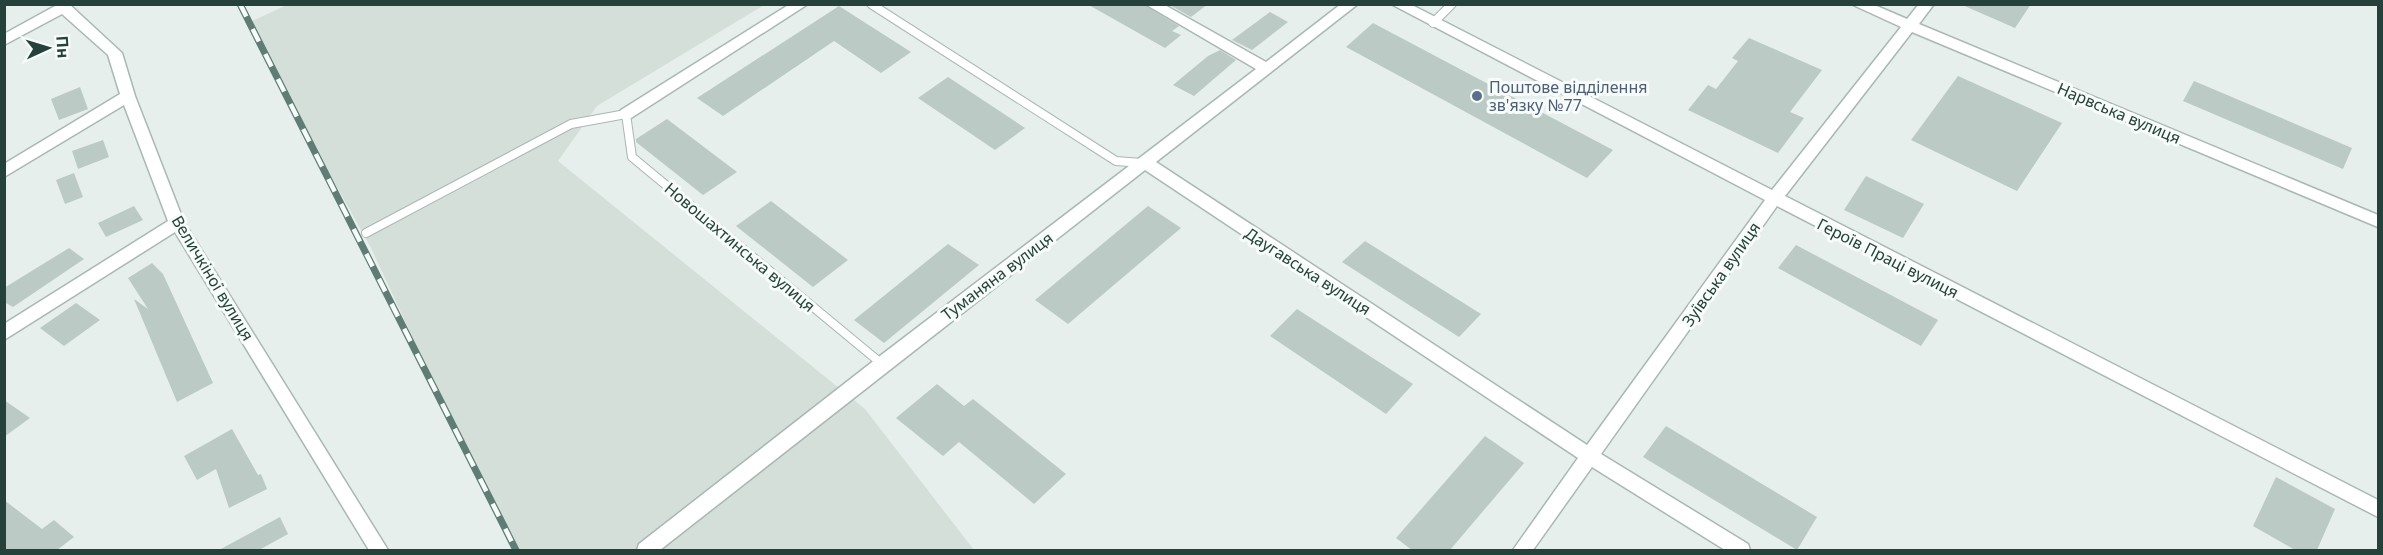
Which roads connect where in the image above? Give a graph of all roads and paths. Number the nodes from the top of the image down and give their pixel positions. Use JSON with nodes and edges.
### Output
{"nodes":[{"id":1,"x":801,"y":4,"type":"edge"},
{"id":2,"x":871,"y":4,"type":"edge"},
{"id":3,"x":1152,"y":4,"type":"edge"},
{"id":4,"x":1351,"y":4,"type":"edge"},
{"id":5,"x":1398,"y":4,"type":"edge"},
{"id":6,"x":1452,"y":4,"type":"edge"},
{"id":7,"x":1858,"y":4,"type":"edge"},
{"id":8,"x":1927,"y":4,"type":"edge"},
{"id":9,"x":61,"y":6,"type":"edge"},
{"id":10,"x":1433,"y":23,"type":"junction"},
{"id":11,"x":1911,"y":25,"type":"junction"},
{"id":12,"x":4,"y":40,"type":"edge"},
{"id":13,"x":1267,"y":69,"type":"junction"},
{"id":14,"x":128,"y":96,"type":"junction"},
{"id":15,"x":626,"y":114,"type":"junction"},
{"id":16,"x":1146,"y":164,"type":"junction"},
{"id":17,"x":4,"y":172,"type":"edge"},
{"id":18,"x":1774,"y":199,"type":"junction"},
{"id":19,"x":2379,"y":221,"type":"edge"},
{"id":20,"x":177,"y":223,"type":"junction"},
{"id":21,"x":366,"y":233,"type":"dead end"},
{"id":22,"x":4,"y":333,"type":"edge"},
{"id":23,"x":882,"y":364,"type":"junction"},
{"id":24,"x":1591,"y":458,"type":"junction"},
{"id":25,"x":2379,"y":509,"type":"edge"},
{"id":26,"x":379,"y":550,"type":"edge"},
{"id":27,"x":646,"y":550,"type":"edge"},
{"id":28,"x":1522,"y":550,"type":"edge"},
{"id":29,"x":1741,"y":550,"type":"edge"}],
"edges":[{"from":1,"to":15,"type":"street"},
{"from":2,"to":16,"type":"lane","name":"Даугавська вулиця"},
{"from":3,"to":13,"type":"street"},
{"from":4,"to":13,"type":"street","name":"Туманяна вулиця"},
{"from":5,"to":10,"type":"street","name":"Героїв Праці вулиця"},
{"from":6,"to":10,"type":"lane"},
{"from":7,"to":11,"type":"street","name":"Нарвська вулиця"},
{"from":8,"to":11,"type":"street","name":"Зуївська вулиця"},
{"from":9,"to":12,"type":"street"},
{"from":9,"to":14,"type":"street","name":"Величкіної вулиця"},
{"from":10,"to":18,"type":"street","name":"Героїв Праці вулиця"},
{"from":11,"to":18,"type":"street","name":"Зуївська вулиця"},
{"from":11,"to":19,"type":"street","name":"Нарвська вулиця"},
{"from":13,"to":16,"type":"street","name":"Туманяна вулиця"},
{"from":14,"to":17,"type":"street"},
{"from":14,"to":20,"type":"street","name":"Величкіної вулиця"},
{"from":15,"to":21,"type":"lane"},
{"from":15,"to":23,"type":"lane","name":"Новошахтинська вулиця"},
{"from":16,"to":23,"type":"street","name":"Туманяна вулиця"},
{"from":16,"to":24,"type":"street","name":"Даугавська вулиця"},
{"from":18,"to":24,"type":"street","name":"Зуївська вулиця"},
{"from":18,"to":25,"type":"street","name":"Героїв Праці вулиця"},
{"from":20,"to":22,"type":"street"},
{"from":20,"to":26,"type":"street","name":"Величкіної вулиця"},
{"from":23,"to":27,"type":"street","name":"Туманяна вулиця"},
{"from":24,"to":28,"type":"street","name":"Зуївська вулиця"},
{"from":24,"to":29,"type":"street","name":"Даугавська вулиця"}]}
